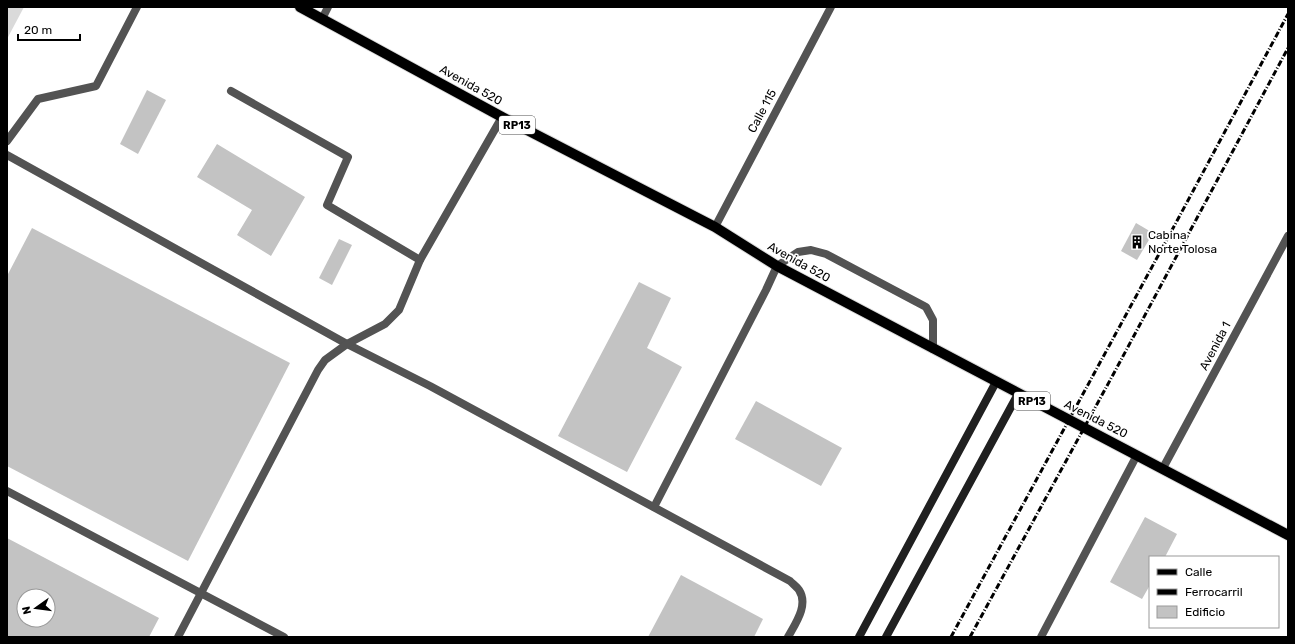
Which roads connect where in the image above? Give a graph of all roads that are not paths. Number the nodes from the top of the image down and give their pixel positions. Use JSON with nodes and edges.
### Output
{"nodes":[{"id":1,"x":137,"y":7,"type":"edge"},
{"id":2,"x":300,"y":7,"type":"edge"},
{"id":3,"x":328,"y":7,"type":"edge"},
{"id":4,"x":831,"y":7,"type":"edge"},
{"id":5,"x":322,"y":19,"type":"junction"},
{"id":6,"x":231,"y":91,"type":"dead end"},
{"id":7,"x":502,"y":117,"type":"junction"},
{"id":8,"x":7,"y":141,"type":"edge"},
{"id":9,"x":7,"y":155,"type":"edge"},
{"id":10,"x":715,"y":227,"type":"junction"},
{"id":11,"x":1288,"y":236,"type":"edge"},
{"id":12,"x":420,"y":260,"type":"junction"},
{"id":13,"x":777,"y":266,"type":"junction"},
{"id":14,"x":346,"y":344,"type":"junction"},
{"id":15,"x":933,"y":349,"type":"junction"},
{"id":16,"x":996,"y":382,"type":"junction"},
{"id":17,"x":1018,"y":394,"type":"junction"},
{"id":18,"x":1137,"y":455,"type":"junction"},
{"id":19,"x":1163,"y":468,"type":"junction"},
{"id":20,"x":7,"y":491,"type":"edge"},
{"id":21,"x":654,"y":507,"type":"junction"},
{"id":22,"x":1288,"y":535,"type":"edge"},
{"id":23,"x":201,"y":593,"type":"junction"},
{"id":24,"x":178,"y":637,"type":"edge"},
{"id":25,"x":284,"y":637,"type":"edge"},
{"id":26,"x":788,"y":637,"type":"edge"},
{"id":27,"x":858,"y":637,"type":"edge"},
{"id":28,"x":886,"y":637,"type":"edge"},
{"id":29,"x":1041,"y":637,"type":"edge"}],
"edges":[{"from":1,"to":8,"type":"street"},
{"from":2,"to":5,"type":"main road","name":"Avenida 520","number":"RP13"},
{"from":3,"to":5,"type":"street"},
{"from":4,"to":10,"type":"street","name":"Calle 115"},
{"from":5,"to":7,"type":"main road","name":"Avenida 520","number":"RP13"},
{"from":6,"to":12,"type":"street"},
{"from":7,"to":10,"type":"main road","name":"Avenida 520","number":"RP13"},
{"from":7,"to":12,"type":"street"},
{"from":9,"to":14,"type":"street"},
{"from":10,"to":13,"type":"main road","name":"Avenida 520","number":"RP13"},
{"from":11,"to":19,"type":"street","name":"Avenida 1"},
{"from":12,"to":14,"type":"street"},
{"from":13,"to":15,"type":"main road","name":"Avenida 520","number":"RP13"},
{"from":13,"to":15,"type":"street"},
{"from":13,"to":21,"type":"street"},
{"from":14,"to":21,"type":"street"},
{"from":14,"to":23,"type":"street"},
{"from":15,"to":16,"type":"main road","name":"Avenida 520","number":"RP13"},
{"from":16,"to":17,"type":"main road","name":"Avenida 520","number":"RP13"},
{"from":16,"to":27,"type":"street"},
{"from":17,"to":18,"type":"main road","name":"Avenida 520","number":"RP13"},
{"from":17,"to":28,"type":"street"},
{"from":18,"to":19,"type":"main road","name":"Avenida 520","number":"RP13"},
{"from":18,"to":29,"type":"street"},
{"from":19,"to":22,"type":"main road","name":"Avenida 520","number":"RP13"},
{"from":20,"to":23,"type":"street"},
{"from":21,"to":26,"type":"street"},
{"from":23,"to":24,"type":"street"},
{"from":23,"to":25,"type":"street"}]}
